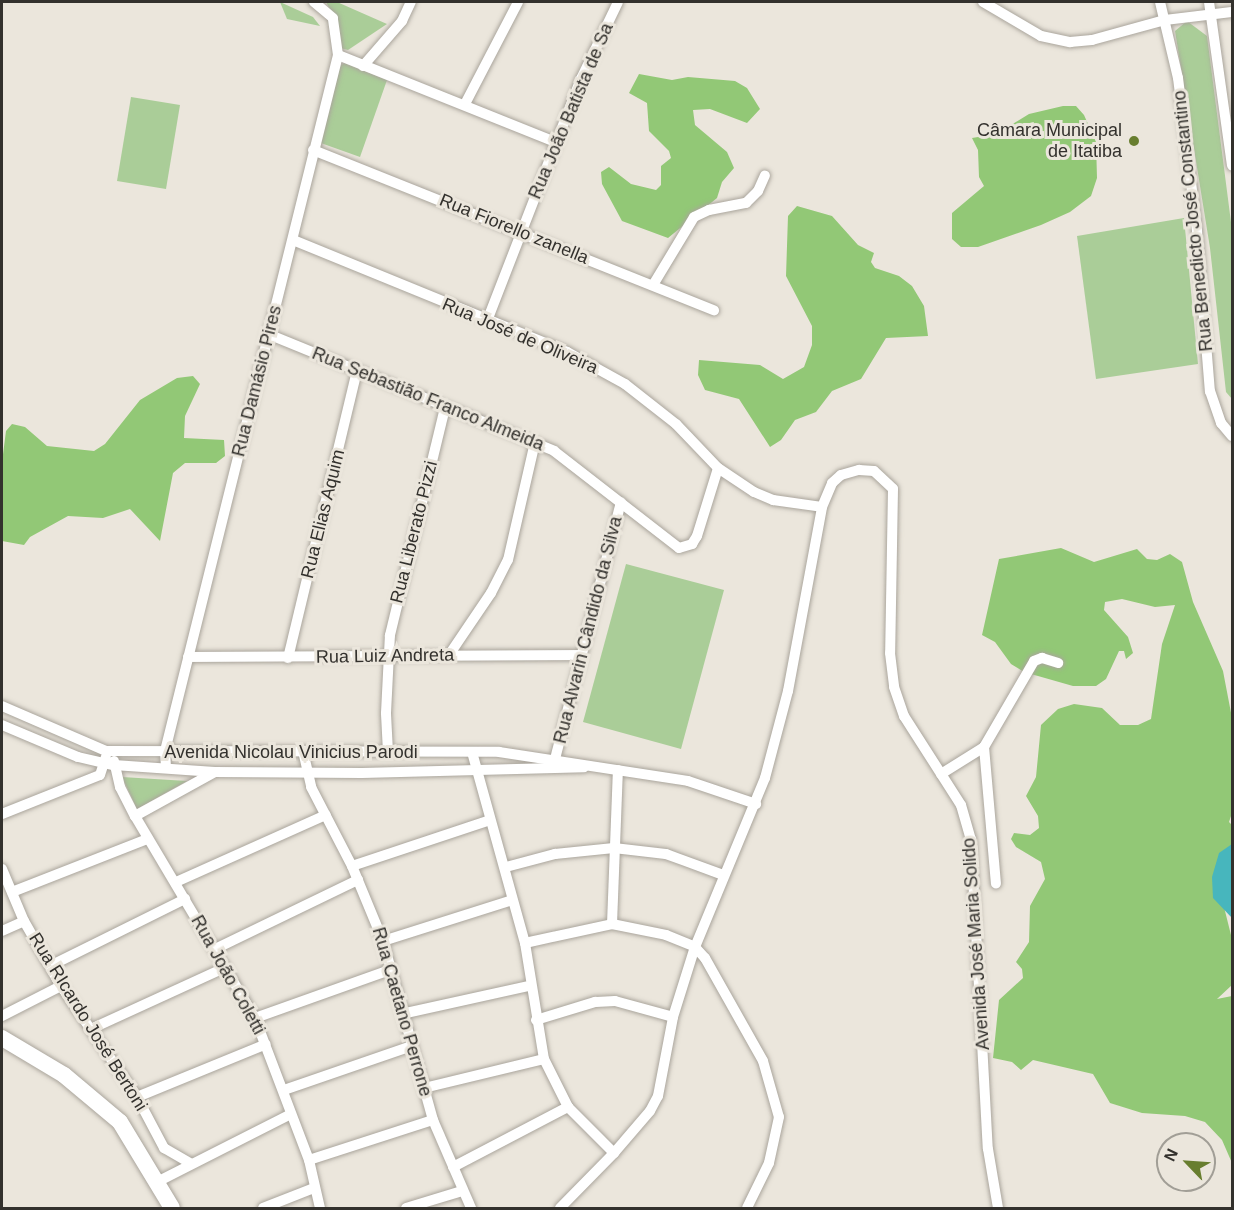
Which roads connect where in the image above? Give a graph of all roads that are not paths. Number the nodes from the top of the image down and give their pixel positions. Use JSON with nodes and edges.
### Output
{"nodes":[{"id":1,"x":314,"y":2,"type":"edge"},
{"id":2,"x":411,"y":2,"type":"edge"},
{"id":3,"x":518,"y":2,"type":"edge"},
{"id":4,"x":618,"y":2,"type":"edge"},
{"id":5,"x":983,"y":2,"type":"edge"},
{"id":6,"x":1160,"y":2,"type":"edge"},
{"id":7,"x":1209,"y":2,"type":"edge"},
{"id":8,"x":1233,"y":12,"type":"edge"},
{"id":9,"x":1212,"y":13,"type":"junction"},
{"id":10,"x":1165,"y":20,"type":"junction"},
{"id":11,"x":338,"y":54,"type":"junction"},
{"id":12,"x":363,"y":66,"type":"junction"},
{"id":13,"x":465,"y":104,"type":"junction"},
{"id":14,"x":556,"y":142,"type":"junction"},
{"id":15,"x":313,"y":150,"type":"junction"},
{"id":16,"x":1233,"y":165,"type":"edge"},
{"id":17,"x":765,"y":175,"type":"dead end"},
{"id":18,"x":520,"y":231,"type":"junction"},
{"id":19,"x":293,"y":240,"type":"junction"},
{"id":20,"x":652,"y":285,"type":"junction"},
{"id":21,"x":714,"y":310,"type":"dead end"},
{"id":22,"x":487,"y":321,"type":"junction"},
{"id":23,"x":268,"y":334,"type":"junction"},
{"id":24,"x":357,"y":370,"type":"junction"},
{"id":25,"x":445,"y":408,"type":"junction"},
{"id":26,"x":1233,"y":436,"type":"edge"},
{"id":27,"x":535,"y":441,"type":"junction"},
{"id":28,"x":718,"y":468,"type":"junction"},
{"id":29,"x":621,"y":502,"type":"junction"},
{"id":30,"x":822,"y":507,"type":"junction"},
{"id":31,"x":449,"y":655,"type":"junction"},
{"id":32,"x":581,"y":655,"type":"junction"},
{"id":33,"x":388,"y":656,"type":"junction"},
{"id":34,"x":188,"y":657,"type":"junction"},
{"id":35,"x":288,"y":658,"type":"junction"},
{"id":36,"x":1058,"y":663,"type":"dead end"},
{"id":37,"x":2,"y":706,"type":"edge"},
{"id":38,"x":2,"y":725,"type":"edge"},
{"id":39,"x":984,"y":747,"type":"junction"},
{"id":40,"x":110,"y":751,"type":"junction"},
{"id":41,"x":165,"y":751,"type":"junction"},
{"id":42,"x":303,"y":751,"type":"junction"},
{"id":43,"x":388,"y":752,"type":"junction"},
{"id":44,"x":472,"y":752,"type":"junction"},
{"id":45,"x":554,"y":764,"type":"junction"},
{"id":46,"x":110,"y":765,"type":"junction"},
{"id":47,"x":166,"y":768,"type":"junction"},
{"id":48,"x":618,"y":770,"type":"junction"},
{"id":49,"x":308,"y":771,"type":"junction"},
{"id":50,"x":215,"y":772,"type":"junction"},
{"id":51,"x":476,"y":772,"type":"junction"},
{"id":52,"x":941,"y":774,"type":"junction"},
{"id":53,"x":756,"y":804,"type":"junction"},
{"id":54,"x":2,"y":814,"type":"edge"},
{"id":55,"x":326,"y":815,"type":"junction"},
{"id":56,"x":135,"y":816,"type":"junction"},
{"id":57,"x":490,"y":820,"type":"junction"},
{"id":58,"x":147,"y":839,"type":"junction"},
{"id":59,"x":614,"y":848,"type":"junction"},
{"id":60,"x":352,"y":866,"type":"junction"},
{"id":61,"x":506,"y":867,"type":"junction"},
{"id":62,"x":2,"y":869,"type":"edge"},
{"id":63,"x":723,"y":875,"type":"junction"},
{"id":64,"x":358,"y":880,"type":"junction"},
{"id":65,"x":176,"y":882,"type":"junction"},
{"id":66,"x":996,"y":883,"type":"dead end"},
{"id":67,"x":12,"y":892,"type":"junction"},
{"id":68,"x":185,"y":899,"type":"junction"},
{"id":69,"x":512,"y":900,"type":"junction"},
{"id":70,"x":24,"y":921,"type":"junction"},
{"id":71,"x":612,"y":924,"type":"junction"},
{"id":72,"x":2,"y":931,"type":"edge"},
{"id":73,"x":383,"y":941,"type":"junction"},
{"id":74,"x":525,"y":943,"type":"junction"},
{"id":75,"x":695,"y":946,"type":"junction"},
{"id":76,"x":215,"y":949,"type":"junction"},
{"id":77,"x":50,"y":966,"type":"junction"},
{"id":78,"x":226,"y":967,"type":"junction"},
{"id":79,"x":390,"y":970,"type":"junction"},
{"id":80,"x":61,"y":986,"type":"junction"},
{"id":81,"x":529,"y":986,"type":"junction"},
{"id":82,"x":406,"y":1013,"type":"junction"},
{"id":83,"x":2,"y":1016,"type":"edge"},
{"id":84,"x":673,"y":1017,"type":"junction"},
{"id":85,"x":255,"y":1018,"type":"junction"},
{"id":86,"x":536,"y":1020,"type":"junction"},
{"id":87,"x":93,"y":1028,"type":"junction"},
{"id":88,"x":2,"y":1038,"type":"edge"},
{"id":89,"x":266,"y":1044,"type":"junction"},
{"id":90,"x":412,"y":1046,"type":"junction"},
{"id":91,"x":544,"y":1059,"type":"junction"},
{"id":92,"x":424,"y":1088,"type":"junction"},
{"id":93,"x":284,"y":1090,"type":"junction"},
{"id":94,"x":137,"y":1097,"type":"junction"},
{"id":95,"x":568,"y":1107,"type":"junction"},
{"id":96,"x":291,"y":1114,"type":"junction"},
{"id":97,"x":433,"y":1120,"type":"junction"},
{"id":98,"x":614,"y":1153,"type":"junction"},
{"id":99,"x":309,"y":1160,"type":"junction"},
{"id":100,"x":190,"y":1163,"type":"junction"},
{"id":101,"x":453,"y":1167,"type":"junction"},
{"id":102,"x":157,"y":1182,"type":"junction"},
{"id":103,"x":314,"y":1188,"type":"junction"},
{"id":104,"x":462,"y":1191,"type":"junction"},
{"id":105,"x":172,"y":1209,"type":"edge"},
{"id":106,"x":263,"y":1209,"type":"edge"},
{"id":107,"x":320,"y":1209,"type":"edge"},
{"id":108,"x":406,"y":1209,"type":"edge"},
{"id":109,"x":471,"y":1209,"type":"edge"},
{"id":110,"x":560,"y":1209,"type":"edge"},
{"id":111,"x":747,"y":1209,"type":"edge"},
{"id":112,"x":998,"y":1209,"type":"edge"}],
"edges":[{"from":1,"to":11,"type":"street","name":"Rua Damásio Pires"},
{"from":2,"to":12,"type":"street"},
{"from":3,"to":13,"type":"street"},
{"from":4,"to":14,"type":"street","name":"Rua João Batista de Sa"},
{"from":5,"to":10,"type":"street"},
{"from":6,"to":10,"type":"street","name":"Rua Benedicto José Constantino"},
{"from":7,"to":9,"type":"street"},
{"from":8,"to":9,"type":"street"},
{"from":9,"to":10,"type":"street"},
{"from":9,"to":16,"type":"street"},
{"from":10,"to":26,"type":"street","name":"Rua Benedicto José Constantino"},
{"from":11,"to":12,"type":"street"},
{"from":11,"to":15,"type":"street","name":"Rua Damásio Pires"},
{"from":12,"to":13,"type":"street"},
{"from":13,"to":14,"type":"street"},
{"from":14,"to":18,"type":"street","name":"Rua João Batista de Sa"},
{"from":15,"to":18,"type":"street","name":"Rua Fiorello zanella"},
{"from":15,"to":19,"type":"street","name":"Rua Damásio Pires"},
{"from":17,"to":20,"type":"street"},
{"from":18,"to":20,"type":"street","name":"Rua Fiorello zanella"},
{"from":18,"to":22,"type":"street","name":"Rua João Batista de Sa"},
{"from":19,"to":22,"type":"street","name":"Rua José de Oliveira"},
{"from":19,"to":23,"type":"street","name":"Rua Damásio Pires"},
{"from":20,"to":21,"type":"street","name":"Rua Fiorello zanella"},
{"from":22,"to":28,"type":"street","name":"Rua José de Oliveira"},
{"from":23,"to":24,"type":"street","name":"Rua Sebastião Franco Almeida"},
{"from":23,"to":34,"type":"street","name":"Rua Damásio Pires"},
{"from":24,"to":25,"type":"street","name":"Rua Sebastião Franco Almeida"},
{"from":24,"to":35,"type":"street","name":"Rua Elias Aquim"},
{"from":25,"to":27,"type":"street","name":"Rua Sebastião Franco Almeida"},
{"from":25,"to":33,"type":"street","name":"Rua Liberato Pizzi"},
{"from":27,"to":29,"type":"street","name":"Rua Sebastião Franco Almeida"},
{"from":27,"to":31,"type":"street"},
{"from":28,"to":29,"type":"street","name":"Rua Sebastião Franco Almeida"},
{"from":28,"to":30,"type":"street","name":"Rua José de Oliveira"},
{"from":29,"to":32,"type":"street","name":"Rua Alvarin Cândido da Silva"},
{"from":30,"to":52,"type":"street","name":"Avenida José Maria Solido"},
{"from":30,"to":53,"type":"street","name":"Avenida José Maria Solido"},
{"from":31,"to":32,"type":"street","name":"Rua Luiz Andreta"},
{"from":31,"to":33,"type":"street","name":"Rua Luiz Andreta"},
{"from":32,"to":45,"type":"street","name":"Rua Alvarin Cândido da Silva"},
{"from":33,"to":35,"type":"street","name":"Rua Luiz Andreta"},
{"from":33,"to":43,"type":"street","name":"Rua Liberato Pizzi"},
{"from":34,"to":35,"type":"street","name":"Rua Luiz Andreta"},
{"from":34,"to":41,"type":"street","name":"Rua Damásio Pires"},
{"from":36,"to":39,"type":"street"},
{"from":37,"to":40,"type":"street","name":"Avenida Nicolau Vinicius Parodi"},
{"from":38,"to":46,"type":"street","name":"Avenida Nicolau Vinicius Parodi"},
{"from":39,"to":52,"type":"street"},
{"from":39,"to":66,"type":"street"},
{"from":40,"to":41,"type":"street","name":"Avenida Nicolau Vinicius Parodi"},
{"from":40,"to":46,"type":"street","name":"Rua João Coletti"},
{"from":41,"to":42,"type":"street","name":"Avenida Nicolau Vinicius Parodi"},
{"from":41,"to":47,"type":"street","name":"Rua Damásio Pires"},
{"from":42,"to":43,"type":"street","name":"Avenida Nicolau Vinicius Parodi"},
{"from":42,"to":49,"type":"street","name":"Rua Caetano Perrone"},
{"from":43,"to":44,"type":"street","name":"Avenida Nicolau Vinicius Parodi"},
{"from":44,"to":45,"type":"street","name":"Avenida Nicolau Vinicius Parodi"},
{"from":44,"to":51,"type":"street"},
{"from":45,"to":48,"type":"street","name":"Avenida Nicolau Vinicius Parodi"},
{"from":45,"to":51,"type":"street","name":"Avenida Nicolau Vinicius Parodi"},
{"from":46,"to":47,"type":"street","name":"Avenida Nicolau Vinicius Parodi"},
{"from":46,"to":54,"type":"street"},
{"from":46,"to":56,"type":"street","name":"Rua João Coletti"},
{"from":47,"to":50,"type":"street","name":"Avenida Nicolau Vinicius Parodi"},
{"from":48,"to":53,"type":"street","name":"Avenida Nicolau Vinicius Parodi"},
{"from":48,"to":59,"type":"street"},
{"from":49,"to":50,"type":"street","name":"Avenida Nicolau Vinicius Parodi"},
{"from":49,"to":51,"type":"street","name":"Avenida Nicolau Vinicius Parodi"},
{"from":49,"to":55,"type":"street","name":"Rua Caetano Perrone"},
{"from":50,"to":56,"type":"street"},
{"from":51,"to":57,"type":"street"},
{"from":52,"to":112,"type":"street","name":"Avenida José Maria Solido"},
{"from":53,"to":63,"type":"street","name":"Avenida José Maria Solido"},
{"from":55,"to":60,"type":"street","name":"Rua Caetano Perrone"},
{"from":55,"to":65,"type":"street"},
{"from":56,"to":58,"type":"street","name":"Rua João Coletti"},
{"from":57,"to":60,"type":"street"},
{"from":57,"to":61,"type":"street"},
{"from":58,"to":65,"type":"street","name":"Rua João Coletti"},
{"from":58,"to":67,"type":"street"},
{"from":59,"to":61,"type":"street"},
{"from":59,"to":63,"type":"street"},
{"from":59,"to":71,"type":"street"},
{"from":60,"to":64,"type":"street","name":"Rua Caetano Perrone"},
{"from":61,"to":69,"type":"street"},
{"from":62,"to":67,"type":"street","name":"Rua RIcardo José Bertoni"},
{"from":63,"to":75,"type":"street","name":"Avenida José Maria Solido"},
{"from":64,"to":73,"type":"street","name":"Rua Caetano Perrone"},
{"from":64,"to":76,"type":"street"},
{"from":65,"to":68,"type":"street","name":"Rua João Coletti"},
{"from":67,"to":70,"type":"street","name":"Rua RIcardo José Bertoni"},
{"from":68,"to":76,"type":"street","name":"Rua João Coletti"},
{"from":68,"to":77,"type":"street"},
{"from":69,"to":73,"type":"street"},
{"from":69,"to":74,"type":"street"},
{"from":70,"to":72,"type":"street"},
{"from":70,"to":77,"type":"street","name":"Rua RIcardo José Bertoni"},
{"from":71,"to":74,"type":"street"},
{"from":71,"to":75,"type":"street"},
{"from":73,"to":79,"type":"street","name":"Rua Caetano Perrone"},
{"from":74,"to":81,"type":"street"},
{"from":75,"to":84,"type":"street","name":"Avenida José Maria Solido"},
{"from":75,"to":111,"type":"street"},
{"from":76,"to":78,"type":"street","name":"Rua João Coletti"},
{"from":77,"to":80,"type":"street","name":"Rua RIcardo José Bertoni"},
{"from":78,"to":85,"type":"street","name":"Rua João Coletti"},
{"from":78,"to":87,"type":"street"},
{"from":79,"to":82,"type":"street","name":"Rua Caetano Perrone"},
{"from":79,"to":85,"type":"street"},
{"from":80,"to":83,"type":"street"},
{"from":80,"to":87,"type":"street","name":"Rua RIcardo José Bertoni"},
{"from":81,"to":82,"type":"street"},
{"from":81,"to":86,"type":"street"},
{"from":82,"to":90,"type":"street","name":"Rua Caetano Perrone"},
{"from":84,"to":86,"type":"street"},
{"from":84,"to":98,"type":"street","name":"Avenida José Maria Solido"},
{"from":85,"to":89,"type":"street","name":"Rua João Coletti"},
{"from":86,"to":91,"type":"street"},
{"from":87,"to":94,"type":"street","name":"Rua RIcardo José Bertoni"},
{"from":88,"to":102,"type":"street"},
{"from":89,"to":93,"type":"street","name":"Rua João Coletti"},
{"from":89,"to":94,"type":"street"},
{"from":90,"to":92,"type":"street","name":"Rua Caetano Perrone"},
{"from":90,"to":93,"type":"street"},
{"from":91,"to":92,"type":"street"},
{"from":91,"to":95,"type":"street"},
{"from":92,"to":97,"type":"street","name":"Rua Caetano Perrone"},
{"from":93,"to":96,"type":"street","name":"Rua João Coletti"},
{"from":94,"to":100,"type":"street","name":"Rua RIcardo José Bertoni"},
{"from":95,"to":98,"type":"street"},
{"from":95,"to":101,"type":"street"},
{"from":96,"to":99,"type":"street","name":"Rua João Coletti"},
{"from":96,"to":100,"type":"street"},
{"from":97,"to":99,"type":"street"},
{"from":97,"to":101,"type":"street","name":"Rua Caetano Perrone"},
{"from":98,"to":110,"type":"street","name":"Avenida José Maria Solido"},
{"from":99,"to":103,"type":"street","name":"Rua João Coletti"},
{"from":100,"to":102,"type":"street"},
{"from":101,"to":104,"type":"street","name":"Rua Caetano Perrone"},
{"from":102,"to":105,"type":"street"},
{"from":103,"to":106,"type":"street"},
{"from":103,"to":107,"type":"street","name":"Rua João Coletti"},
{"from":104,"to":108,"type":"street"},
{"from":104,"to":109,"type":"street","name":"Rua Caetano Perrone"}]}
